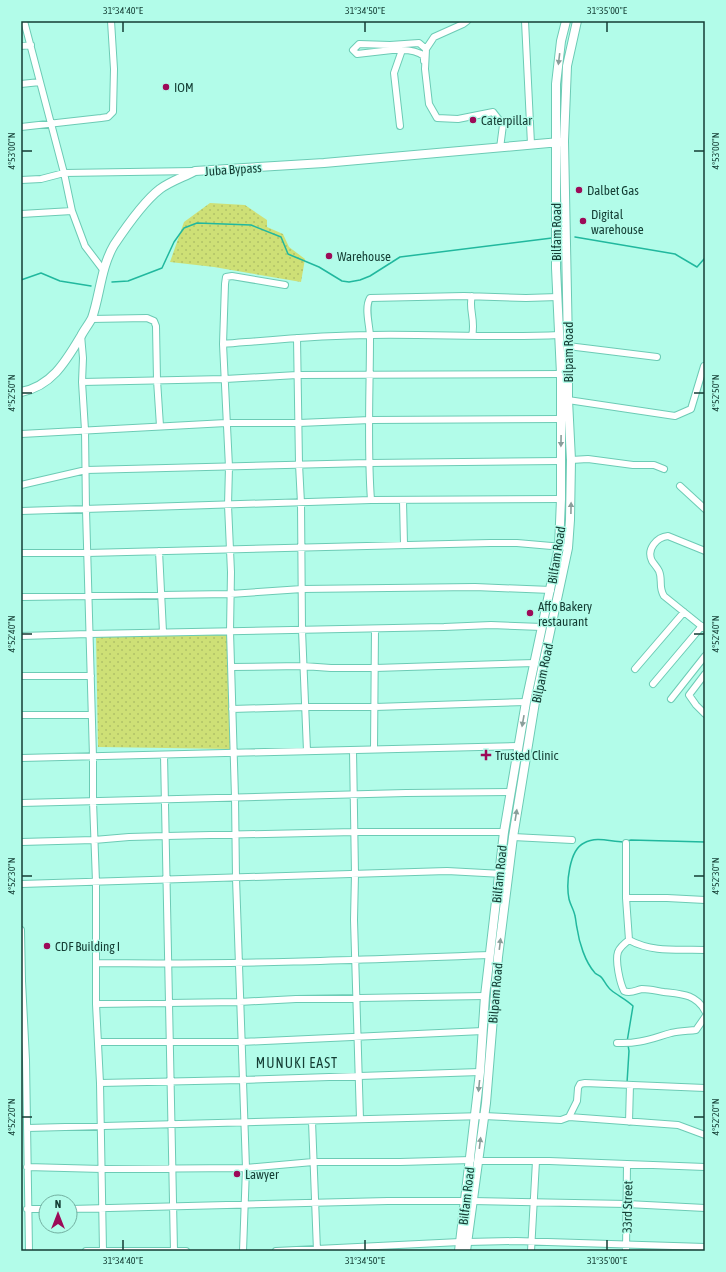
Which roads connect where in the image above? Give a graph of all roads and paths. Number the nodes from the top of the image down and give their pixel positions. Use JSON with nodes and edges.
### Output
{"nodes":[{"id":1,"x":24,"y":21,"type":"edge"},
{"id":2,"x":111,"y":21,"type":"edge"},
{"id":3,"x":467,"y":21,"type":"edge"},
{"id":4,"x":525,"y":21,"type":"edge"},
{"id":5,"x":566,"y":21,"type":"edge"},
{"id":6,"x":577,"y":21,"type":"edge"},
{"id":7,"x":31,"y":45,"type":"junction"},
{"id":8,"x":21,"y":46,"type":"edge"},
{"id":9,"x":426,"y":49,"type":"junction"},
{"id":10,"x":402,"y":50,"type":"junction"},
{"id":11,"x":425,"y":69,"type":"junction"},
{"id":12,"x":40,"y":82,"type":"junction"},
{"id":13,"x":21,"y":84,"type":"edge"},
{"id":14,"x":50,"y":125,"type":"junction"},
{"id":15,"x":400,"y":126,"type":"dead end"},
{"id":16,"x":21,"y":127,"type":"edge"},
{"id":17,"x":564,"y":141,"type":"junction"},
{"id":18,"x":531,"y":144,"type":"junction"},
{"id":19,"x":500,"y":148,"type":"junction"},
{"id":20,"x":195,"y":171,"type":"junction"},
{"id":21,"x":64,"y":173,"type":"junction"},
{"id":22,"x":21,"y":180,"type":"edge"},
{"id":23,"x":72,"y":211,"type":"junction"},
{"id":24,"x":21,"y":214,"type":"edge"},
{"id":25,"x":104,"y":271,"type":"junction"},
{"id":26,"x":285,"y":285,"type":"dead end"},
{"id":27,"x":472,"y":296,"type":"junction"},
{"id":28,"x":558,"y":297,"type":"junction"},
{"id":29,"x":91,"y":319,"type":"junction"},
{"id":30,"x":81,"y":335,"type":"junction"},
{"id":31,"x":370,"y":335,"type":"junction"},
{"id":32,"x":559,"y":335,"type":"junction"},
{"id":33,"x":472,"y":336,"type":"junction"},
{"id":34,"x":297,"y":338,"type":"junction"},
{"id":35,"x":223,"y":344,"type":"junction"},
{"id":36,"x":568,"y":346,"type":"junction"},
{"id":37,"x":657,"y":357,"type":"dead end"},
{"id":38,"x":704,"y":366,"type":"edge"},
{"id":39,"x":561,"y":374,"type":"junction"},
{"id":40,"x":297,"y":375,"type":"junction"},
{"id":41,"x":370,"y":375,"type":"junction"},
{"id":42,"x":225,"y":379,"type":"junction"},
{"id":43,"x":157,"y":380,"type":"junction"},
{"id":44,"x":82,"y":382,"type":"junction"},
{"id":45,"x":21,"y":392,"type":"edge"},
{"id":46,"x":568,"y":400,"type":"junction"},
{"id":47,"x":561,"y":419,"type":"junction"},
{"id":48,"x":370,"y":420,"type":"junction"},
{"id":49,"x":226,"y":423,"type":"junction"},
{"id":50,"x":299,"y":423,"type":"junction"},
{"id":51,"x":160,"y":426,"type":"junction"},
{"id":52,"x":85,"y":430,"type":"junction"},
{"id":53,"x":21,"y":434,"type":"edge"},
{"id":54,"x":571,"y":460,"type":"junction"},
{"id":55,"x":560,"y":461,"type":"junction"},
{"id":56,"x":369,"y":463,"type":"junction"},
{"id":57,"x":299,"y":464,"type":"junction"},
{"id":58,"x":229,"y":467,"type":"junction"},
{"id":59,"x":664,"y":469,"type":"dead end"},
{"id":60,"x":86,"y":470,"type":"junction"},
{"id":61,"x":21,"y":485,"type":"edge"},
{"id":62,"x":680,"y":486,"type":"dead end"},
{"id":63,"x":561,"y":499,"type":"junction"},
{"id":64,"x":371,"y":500,"type":"junction"},
{"id":65,"x":403,"y":501,"type":"junction"},
{"id":66,"x":301,"y":503,"type":"junction"},
{"id":67,"x":228,"y":505,"type":"junction"},
{"id":68,"x":705,"y":508,"type":"edge"},
{"id":69,"x":86,"y":510,"type":"junction"},
{"id":70,"x":21,"y":511,"type":"edge"},
{"id":71,"x":404,"y":544,"type":"junction"},
{"id":72,"x":301,"y":547,"type":"junction"},
{"id":73,"x":559,"y":547,"type":"junction"},
{"id":74,"x":568,"y":548,"type":"junction"},
{"id":75,"x":230,"y":549,"type":"junction"},
{"id":76,"x":159,"y":551,"type":"junction"},
{"id":77,"x":705,"y":551,"type":"edge"},
{"id":78,"x":21,"y":553,"type":"edge"},
{"id":79,"x":87,"y":553,"type":"junction"},
{"id":80,"x":302,"y":589,"type":"junction"},
{"id":81,"x":550,"y":590,"type":"junction"},
{"id":82,"x":230,"y":594,"type":"junction"},
{"id":83,"x":160,"y":595,"type":"junction"},
{"id":84,"x":88,"y":596,"type":"junction"},
{"id":85,"x":21,"y":598,"type":"edge"},
{"id":86,"x":684,"y":612,"type":"junction"},
{"id":87,"x":542,"y":627,"type":"junction"},
{"id":88,"x":703,"y":628,"type":"edge"},
{"id":89,"x":375,"y":629,"type":"junction"},
{"id":90,"x":302,"y":630,"type":"junction"},
{"id":91,"x":230,"y":631,"type":"junction"},
{"id":92,"x":163,"y":632,"type":"junction"},
{"id":93,"x":89,"y":634,"type":"junction"},
{"id":94,"x":21,"y":636,"type":"edge"},
{"id":95,"x":705,"y":656,"type":"edge"},
{"id":96,"x":535,"y":663,"type":"junction"},
{"id":97,"x":303,"y":666,"type":"junction"},
{"id":98,"x":231,"y":667,"type":"junction"},
{"id":99,"x":375,"y":668,"type":"junction"},
{"id":100,"x":635,"y":669,"type":"dead end"},
{"id":101,"x":705,"y":674,"type":"edge"},
{"id":102,"x":21,"y":676,"type":"edge"},
{"id":103,"x":91,"y":676,"type":"junction"},
{"id":104,"x":653,"y":684,"type":"dead end"},
{"id":105,"x":671,"y":699,"type":"dead end"},
{"id":106,"x":526,"y":702,"type":"junction"},
{"id":107,"x":306,"y":707,"type":"junction"},
{"id":108,"x":375,"y":707,"type":"junction"},
{"id":109,"x":232,"y":709,"type":"junction"},
{"id":110,"x":705,"y":714,"type":"edge"},
{"id":111,"x":21,"y":715,"type":"edge"},
{"id":112,"x":91,"y":715,"type":"junction"},
{"id":113,"x":518,"y":746,"type":"junction"},
{"id":114,"x":374,"y":749,"type":"junction"},
{"id":115,"x":353,"y":750,"type":"junction"},
{"id":116,"x":307,"y":751,"type":"junction"},
{"id":117,"x":233,"y":753,"type":"junction"},
{"id":118,"x":164,"y":755,"type":"junction"},
{"id":119,"x":93,"y":757,"type":"junction"},
{"id":120,"x":21,"y":758,"type":"edge"},
{"id":121,"x":511,"y":792,"type":"junction"},
{"id":122,"x":354,"y":794,"type":"junction"},
{"id":123,"x":235,"y":797,"type":"junction"},
{"id":124,"x":165,"y":798,"type":"junction"},
{"id":125,"x":93,"y":801,"type":"junction"},
{"id":126,"x":21,"y":803,"type":"edge"},
{"id":127,"x":354,"y":832,"type":"junction"},
{"id":128,"x":504,"y":832,"type":"junction"},
{"id":129,"x":236,"y":835,"type":"junction"},
{"id":130,"x":166,"y":836,"type":"junction"},
{"id":131,"x":513,"y":836,"type":"junction"},
{"id":132,"x":94,"y":840,"type":"junction"},
{"id":133,"x":572,"y":840,"type":"dead end"},
{"id":134,"x":21,"y":842,"type":"edge"},
{"id":135,"x":626,"y":843,"type":"dead end"},
{"id":136,"x":499,"y":873,"type":"junction"},
{"id":137,"x":355,"y":874,"type":"junction"},
{"id":138,"x":508,"y":875,"type":"junction"},
{"id":139,"x":236,"y":878,"type":"junction"},
{"id":140,"x":166,"y":880,"type":"junction"},
{"id":141,"x":96,"y":882,"type":"junction"},
{"id":142,"x":21,"y":884,"type":"edge"},
{"id":143,"x":626,"y":898,"type":"junction"},
{"id":144,"x":705,"y":900,"type":"edge"},
{"id":145,"x":21,"y":930,"type":"edge"},
{"id":146,"x":629,"y":940,"type":"junction"},
{"id":147,"x":21,"y":944,"type":"edge"},
{"id":148,"x":705,"y":950,"type":"edge"},
{"id":149,"x":490,"y":956,"type":"junction"},
{"id":150,"x":356,"y":960,"type":"junction"},
{"id":151,"x":97,"y":963,"type":"junction"},
{"id":152,"x":238,"y":963,"type":"junction"},
{"id":153,"x":168,"y":964,"type":"junction"},
{"id":154,"x":21,"y":981,"type":"edge"},
{"id":155,"x":485,"y":996,"type":"junction"},
{"id":156,"x":357,"y":999,"type":"junction"},
{"id":157,"x":240,"y":1002,"type":"junction"},
{"id":158,"x":169,"y":1003,"type":"junction"},
{"id":159,"x":96,"y":1004,"type":"junction"},
{"id":160,"x":704,"y":1009,"type":"edge"},
{"id":161,"x":705,"y":1017,"type":"edge"},
{"id":162,"x":23,"y":1021,"type":"edge"},
{"id":163,"x":483,"y":1031,"type":"junction"},
{"id":164,"x":358,"y":1038,"type":"junction"},
{"id":165,"x":98,"y":1042,"type":"junction"},
{"id":166,"x":241,"y":1042,"type":"junction"},
{"id":167,"x":170,"y":1043,"type":"junction"},
{"id":168,"x":617,"y":1043,"type":"dead end"},
{"id":169,"x":24,"y":1060,"type":"edge"},
{"id":170,"x":480,"y":1072,"type":"junction"},
{"id":171,"x":359,"y":1076,"type":"junction"},
{"id":172,"x":242,"y":1080,"type":"junction"},
{"id":173,"x":170,"y":1081,"type":"junction"},
{"id":174,"x":100,"y":1083,"type":"junction"},
{"id":175,"x":630,"y":1085,"type":"junction"},
{"id":176,"x":705,"y":1088,"type":"edge"},
{"id":177,"x":24,"y":1098,"type":"edge"},
{"id":178,"x":480,"y":1116,"type":"junction"},
{"id":179,"x":569,"y":1117,"type":"junction"},
{"id":180,"x":360,"y":1120,"type":"junction"},
{"id":181,"x":312,"y":1121,"type":"junction"},
{"id":182,"x":629,"y":1122,"type":"junction"},
{"id":183,"x":243,"y":1123,"type":"junction"},
{"id":184,"x":171,"y":1124,"type":"junction"},
{"id":185,"x":101,"y":1126,"type":"junction"},
{"id":186,"x":27,"y":1128,"type":"junction"},
{"id":187,"x":705,"y":1135,"type":"edge"},
{"id":188,"x":24,"y":1143,"type":"edge"},
{"id":189,"x":474,"y":1160,"type":"junction"},
{"id":190,"x":536,"y":1161,"type":"junction"},
{"id":191,"x":313,"y":1162,"type":"junction"},
{"id":192,"x":627,"y":1164,"type":"junction"},
{"id":193,"x":26,"y":1167,"type":"junction"},
{"id":194,"x":705,"y":1167,"type":"edge"},
{"id":195,"x":246,"y":1168,"type":"junction"},
{"id":196,"x":172,"y":1169,"type":"junction"},
{"id":197,"x":102,"y":1170,"type":"junction"},
{"id":198,"x":469,"y":1201,"type":"junction"},
{"id":199,"x":315,"y":1202,"type":"junction"},
{"id":200,"x":533,"y":1202,"type":"junction"},
{"id":201,"x":627,"y":1204,"type":"junction"},
{"id":202,"x":244,"y":1205,"type":"junction"},
{"id":203,"x":173,"y":1207,"type":"junction"},
{"id":204,"x":102,"y":1208,"type":"junction"},
{"id":205,"x":705,"y":1208,"type":"edge"},
{"id":206,"x":27,"y":1209,"type":"junction"},
{"id":207,"x":38,"y":1209,"type":"edge"},
{"id":208,"x":78,"y":1209,"type":"edge"},
{"id":209,"x":464,"y":1242,"type":"junction"},
{"id":210,"x":531,"y":1243,"type":"junction"},
{"id":211,"x":705,"y":1247,"type":"edge"},
{"id":212,"x":626,"y":1248,"type":"edge"},
{"id":213,"x":317,"y":1250,"type":"edge"},
{"id":214,"x":28,"y":1251,"type":"edge"},
{"id":215,"x":86,"y":1251,"type":"edge"},
{"id":216,"x":104,"y":1251,"type":"edge"},
{"id":217,"x":174,"y":1251,"type":"edge"},
{"id":218,"x":186,"y":1251,"type":"edge"},
{"id":219,"x":243,"y":1251,"type":"edge"},
{"id":220,"x":276,"y":1251,"type":"edge"},
{"id":221,"x":459,"y":1251,"type":"edge"},
{"id":222,"x":466,"y":1251,"type":"edge"},
{"id":223,"x":531,"y":1251,"type":"edge"}],
"edges":[{"from":1,"to":7,"type":"street"},
{"from":2,"to":14,"type":"street"},
{"from":3,"to":9,"type":"street"},
{"from":4,"to":18,"type":"street"},
{"from":5,"to":28,"type":"main road","name":"Bilfam Road","one_way":true},
{"from":6,"to":17,"type":"main road","name":"Bilpam Road"},
{"from":7,"to":8,"type":"street"},
{"from":7,"to":12,"type":"street"},
{"from":9,"to":10,"type":"street"},
{"from":9,"to":11,"type":"street"},
{"from":10,"to":11,"type":"street"},
{"from":10,"to":15,"type":"street"},
{"from":11,"to":19,"type":"street"},
{"from":12,"to":13,"type":"street"},
{"from":12,"to":14,"type":"street"},
{"from":14,"to":16,"type":"street"},
{"from":14,"to":21,"type":"street"},
{"from":17,"to":18,"type":"main road","name":"Juba Bypass"},
{"from":17,"to":36,"type":"main road","name":"Bilpam Road"},
{"from":18,"to":19,"type":"main road","name":"Juba Bypass"},
{"from":19,"to":20,"type":"main road","name":"Juba Bypass"},
{"from":20,"to":21,"type":"street"},
{"from":20,"to":25,"type":"main road","name":"Juba Bypass"},
{"from":21,"to":22,"type":"street"},
{"from":21,"to":23,"type":"street"},
{"from":23,"to":24,"type":"street"},
{"from":23,"to":25,"type":"street"},
{"from":25,"to":29,"type":"main road","name":"Juba Bypass"},
{"from":26,"to":35,"type":"street"},
{"from":27,"to":28,"type":"street"},
{"from":27,"to":31,"type":"street"},
{"from":27,"to":33,"type":"street"},
{"from":28,"to":32,"type":"main road","name":"Bilfam Road"},
{"from":29,"to":30,"type":"main road","name":"Juba Bypass"},
{"from":29,"to":43,"type":"street"},
{"from":30,"to":44,"type":"street"},
{"from":30,"to":45,"type":"main road","name":"Juba Bypass"},
{"from":31,"to":33,"type":"street"},
{"from":31,"to":34,"type":"street"},
{"from":31,"to":41,"type":"street"},
{"from":32,"to":33,"type":"street"},
{"from":32,"to":39,"type":"main road","name":"Bilfam Road"},
{"from":34,"to":35,"type":"street"},
{"from":34,"to":40,"type":"street"},
{"from":35,"to":42,"type":"street"},
{"from":36,"to":37,"type":"street"},
{"from":36,"to":46,"type":"main road","name":"Bilpam Road"},
{"from":38,"to":46,"type":"street"},
{"from":39,"to":41,"type":"street"},
{"from":39,"to":47,"type":"main road","name":"Bilfam Road"},
{"from":40,"to":41,"type":"street"},
{"from":40,"to":42,"type":"street"},
{"from":40,"to":50,"type":"street"},
{"from":41,"to":48,"type":"street"},
{"from":42,"to":43,"type":"street"},
{"from":42,"to":49,"type":"street"},
{"from":43,"to":44,"type":"street"},
{"from":43,"to":51,"type":"street"},
{"from":44,"to":52,"type":"street"},
{"from":46,"to":54,"type":"main road","name":"Bilpam Road"},
{"from":47,"to":48,"type":"street"},
{"from":47,"to":55,"type":"main road","name":"Bilfam Road","one_way":true},
{"from":48,"to":50,"type":"street"},
{"from":48,"to":56,"type":"street"},
{"from":49,"to":50,"type":"street"},
{"from":49,"to":51,"type":"street"},
{"from":49,"to":58,"type":"street"},
{"from":50,"to":57,"type":"street"},
{"from":51,"to":52,"type":"street"},
{"from":52,"to":53,"type":"street"},
{"from":52,"to":60,"type":"street"},
{"from":54,"to":59,"type":"street"},
{"from":74,"to":54,"type":"main road","name":"Bilpam Road","one_way":true},
{"from":55,"to":56,"type":"street"},
{"from":55,"to":63,"type":"main road","name":"Bilfam Road"},
{"from":56,"to":57,"type":"street"},
{"from":56,"to":64,"type":"street"},
{"from":57,"to":58,"type":"street"},
{"from":57,"to":66,"type":"street"},
{"from":58,"to":60,"type":"street"},
{"from":58,"to":67,"type":"street"},
{"from":60,"to":61,"type":"street"},
{"from":60,"to":69,"type":"street"},
{"from":62,"to":68,"type":"street"},
{"from":63,"to":65,"type":"street"},
{"from":63,"to":73,"type":"main road","name":"Bilfam Road"},
{"from":64,"to":65,"type":"street"},
{"from":64,"to":66,"type":"street"},
{"from":65,"to":71,"type":"street"},
{"from":66,"to":67,"type":"street"},
{"from":66,"to":72,"type":"street"},
{"from":67,"to":69,"type":"street"},
{"from":67,"to":75,"type":"street"},
{"from":69,"to":70,"type":"street"},
{"from":69,"to":79,"type":"street"},
{"from":71,"to":72,"type":"street"},
{"from":71,"to":73,"type":"street"},
{"from":72,"to":75,"type":"street"},
{"from":72,"to":80,"type":"street"},
{"from":73,"to":74,"type":"street"},
{"from":73,"to":81,"type":"main road","name":"Bilfam Road"},
{"from":131,"to":74,"type":"main road","name":"Bilpam Road","one_way":true},
{"from":75,"to":76,"type":"street"},
{"from":75,"to":82,"type":"street"},
{"from":76,"to":79,"type":"street"},
{"from":76,"to":83,"type":"street"},
{"from":77,"to":86,"type":"street"},
{"from":78,"to":79,"type":"street"},
{"from":79,"to":84,"type":"street"},
{"from":80,"to":81,"type":"street"},
{"from":80,"to":82,"type":"street"},
{"from":80,"to":90,"type":"street"},
{"from":81,"to":87,"type":"main road","name":"Bilfam Road"},
{"from":82,"to":83,"type":"street"},
{"from":82,"to":91,"type":"street"},
{"from":83,"to":84,"type":"street"},
{"from":83,"to":92,"type":"street"},
{"from":84,"to":85,"type":"street"},
{"from":84,"to":93,"type":"street"},
{"from":86,"to":88,"type":"street"},
{"from":86,"to":100,"type":"street"},
{"from":87,"to":89,"type":"street"},
{"from":87,"to":96,"type":"main road","name":"Bilfam Road"},
{"from":88,"to":104,"type":"street"},
{"from":89,"to":90,"type":"street"},
{"from":89,"to":99,"type":"street"},
{"from":90,"to":91,"type":"street"},
{"from":90,"to":97,"type":"street"},
{"from":91,"to":92,"type":"street"},
{"from":91,"to":98,"type":"street"},
{"from":92,"to":93,"type":"street"},
{"from":93,"to":94,"type":"street"},
{"from":93,"to":103,"type":"street"},
{"from":95,"to":105,"type":"street"},
{"from":96,"to":99,"type":"street"},
{"from":96,"to":106,"type":"main road","name":"Bilfam Road"},
{"from":97,"to":98,"type":"street"},
{"from":97,"to":99,"type":"street"},
{"from":97,"to":107,"type":"street"},
{"from":98,"to":109,"type":"street"},
{"from":99,"to":108,"type":"street"},
{"from":101,"to":110,"type":"street"},
{"from":102,"to":103,"type":"street"},
{"from":103,"to":112,"type":"street"},
{"from":106,"to":108,"type":"street"},
{"from":106,"to":113,"type":"main road","name":"Bilfam Road","one_way":true},
{"from":107,"to":108,"type":"street"},
{"from":107,"to":109,"type":"street"},
{"from":107,"to":116,"type":"street"},
{"from":108,"to":114,"type":"street"},
{"from":109,"to":117,"type":"street"},
{"from":111,"to":112,"type":"street"},
{"from":112,"to":119,"type":"street"},
{"from":113,"to":114,"type":"street"},
{"from":113,"to":121,"type":"main road","name":"Bilfam Road"},
{"from":114,"to":115,"type":"street"},
{"from":115,"to":116,"type":"street"},
{"from":115,"to":122,"type":"street"},
{"from":116,"to":117,"type":"street"},
{"from":117,"to":118,"type":"street"},
{"from":117,"to":123,"type":"street"},
{"from":118,"to":119,"type":"street"},
{"from":118,"to":124,"type":"street"},
{"from":119,"to":120,"type":"street"},
{"from":119,"to":125,"type":"street"},
{"from":121,"to":122,"type":"street"},
{"from":121,"to":128,"type":"main road","name":"Bilfam Road"},
{"from":122,"to":123,"type":"street"},
{"from":122,"to":127,"type":"street"},
{"from":123,"to":124,"type":"street"},
{"from":123,"to":129,"type":"street"},
{"from":124,"to":125,"type":"street"},
{"from":124,"to":130,"type":"street"},
{"from":125,"to":126,"type":"street"},
{"from":125,"to":132,"type":"street"},
{"from":127,"to":128,"type":"street"},
{"from":127,"to":129,"type":"street"},
{"from":127,"to":137,"type":"street"},
{"from":128,"to":136,"type":"main road","name":"Bilfam Road"},
{"from":129,"to":130,"type":"street"},
{"from":129,"to":139,"type":"street"},
{"from":130,"to":132,"type":"street"},
{"from":130,"to":140,"type":"street"},
{"from":131,"to":133,"type":"street"},
{"from":131,"to":138,"type":"main road","name":"Bilpam Road"},
{"from":132,"to":134,"type":"street"},
{"from":132,"to":141,"type":"street"},
{"from":135,"to":143,"type":"street"},
{"from":136,"to":137,"type":"street"},
{"from":136,"to":138,"type":"street"},
{"from":136,"to":149,"type":"main road","name":"Bilfam Road"},
{"from":137,"to":139,"type":"street"},
{"from":137,"to":150,"type":"street"},
{"from":178,"to":138,"type":"main road","name":"Bilpam Road","one_way":true},
{"from":139,"to":140,"type":"street"},
{"from":139,"to":152,"type":"street"},
{"from":140,"to":141,"type":"street"},
{"from":140,"to":153,"type":"street"},
{"from":141,"to":142,"type":"street"},
{"from":141,"to":151,"type":"street"},
{"from":143,"to":144,"type":"street"},
{"from":143,"to":146,"type":"street"},
{"from":145,"to":147,"type":"street"},
{"from":146,"to":148,"type":"street"},
{"from":146,"to":160,"type":"street"},
{"from":147,"to":154,"type":"street"},
{"from":149,"to":150,"type":"street"},
{"from":149,"to":155,"type":"main road","name":"Bilfam Road"},
{"from":150,"to":152,"type":"street"},
{"from":150,"to":156,"type":"street"},
{"from":151,"to":153,"type":"street"},
{"from":151,"to":159,"type":"street"},
{"from":152,"to":153,"type":"street"},
{"from":152,"to":157,"type":"street"},
{"from":153,"to":158,"type":"street"},
{"from":154,"to":162,"type":"street"},
{"from":155,"to":156,"type":"street"},
{"from":155,"to":163,"type":"main road","name":"Bilfam Road"},
{"from":156,"to":157,"type":"street"},
{"from":156,"to":164,"type":"street"},
{"from":157,"to":158,"type":"street"},
{"from":157,"to":166,"type":"street"},
{"from":158,"to":159,"type":"street"},
{"from":158,"to":167,"type":"street"},
{"from":159,"to":165,"type":"street"},
{"from":161,"to":168,"type":"street"},
{"from":162,"to":169,"type":"street"},
{"from":163,"to":164,"type":"street"},
{"from":163,"to":170,"type":"main road","name":"Bilfam Road"},
{"from":164,"to":166,"type":"street"},
{"from":164,"to":171,"type":"street"},
{"from":165,"to":167,"type":"street"},
{"from":165,"to":174,"type":"street"},
{"from":166,"to":167,"type":"street"},
{"from":166,"to":172,"type":"street"},
{"from":167,"to":173,"type":"street"},
{"from":169,"to":177,"type":"street"},
{"from":170,"to":171,"type":"street"},
{"from":170,"to":178,"type":"main road","name":"Bilfam Road","one_way":true},
{"from":171,"to":172,"type":"street"},
{"from":171,"to":180,"type":"street"},
{"from":172,"to":173,"type":"street"},
{"from":172,"to":183,"type":"street"},
{"from":173,"to":174,"type":"street"},
{"from":173,"to":184,"type":"street"},
{"from":174,"to":185,"type":"street"},
{"from":175,"to":176,"type":"street"},
{"from":175,"to":179,"type":"street"},
{"from":175,"to":182,"type":"street"},
{"from":177,"to":186,"type":"street"},
{"from":178,"to":179,"type":"street"},
{"from":178,"to":180,"type":"street"},
{"from":178,"to":189,"type":"main road","name":"Bilpam Road"},
{"from":179,"to":182,"type":"street"},
{"from":180,"to":181,"type":"street"},
{"from":181,"to":183,"type":"street"},
{"from":181,"to":191,"type":"street"},
{"from":182,"to":187,"type":"street"},
{"from":183,"to":184,"type":"street"},
{"from":183,"to":195,"type":"street"},
{"from":184,"to":185,"type":"street"},
{"from":184,"to":196,"type":"street"},
{"from":185,"to":186,"type":"street"},
{"from":185,"to":197,"type":"street"},
{"from":186,"to":188,"type":"street"},
{"from":188,"to":193,"type":"street"},
{"from":189,"to":190,"type":"street"},
{"from":189,"to":191,"type":"street"},
{"from":189,"to":198,"type":"main road","name":"Bilpam Road"},
{"from":190,"to":192,"type":"street"},
{"from":190,"to":200,"type":"street"},
{"from":191,"to":195,"type":"street"},
{"from":191,"to":199,"type":"street"},
{"from":192,"to":194,"type":"street"},
{"from":192,"to":201,"type":"street","name":"33rd Street"},
{"from":193,"to":197,"type":"street"},
{"from":193,"to":206,"type":"street"},
{"from":195,"to":196,"type":"street"},
{"from":195,"to":202,"type":"street"},
{"from":196,"to":197,"type":"street"},
{"from":196,"to":203,"type":"street"},
{"from":197,"to":204,"type":"street"},
{"from":198,"to":199,"type":"street"},
{"from":198,"to":200,"type":"street"},
{"from":198,"to":209,"type":"main road","name":"Bilpam Road"},
{"from":199,"to":202,"type":"street"},
{"from":199,"to":213,"type":"street"},
{"from":200,"to":201,"type":"street"},
{"from":200,"to":210,"type":"street"},
{"from":201,"to":205,"type":"street"},
{"from":201,"to":212,"type":"street","name":"33rd Street"},
{"from":202,"to":203,"type":"street"},
{"from":202,"to":219,"type":"street"},
{"from":203,"to":204,"type":"street"},
{"from":203,"to":217,"type":"street"},
{"from":204,"to":208,"type":"street"},
{"from":204,"to":216,"type":"street"},
{"from":206,"to":207,"type":"street"},
{"from":206,"to":214,"type":"street"},
{"from":209,"to":210,"type":"street"},
{"from":209,"to":213,"type":"street"},
{"from":209,"to":221,"type":"main road","name":"Bilfam Road"},
{"from":209,"to":222,"type":"main road","name":"Bilpam Road"},
{"from":210,"to":212,"type":"street"},
{"from":210,"to":223,"type":"street"},
{"from":211,"to":212,"type":"street"},
{"from":213,"to":220,"type":"street"},
{"from":215,"to":216,"type":"street"},
{"from":216,"to":217,"type":"street"},
{"from":217,"to":218,"type":"street"}]}
